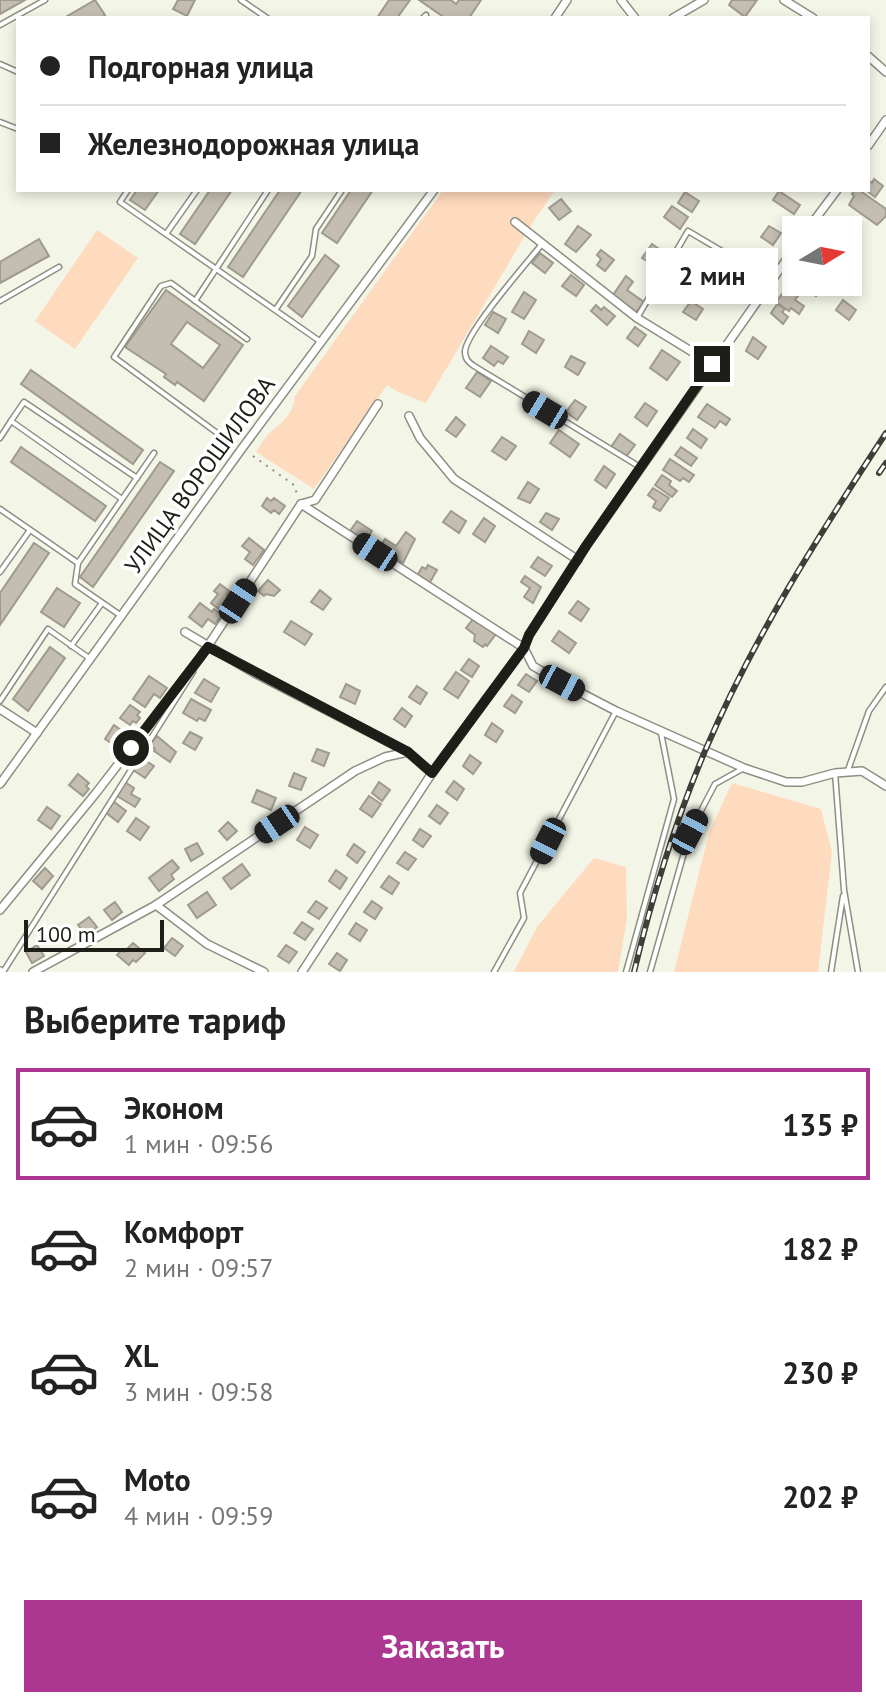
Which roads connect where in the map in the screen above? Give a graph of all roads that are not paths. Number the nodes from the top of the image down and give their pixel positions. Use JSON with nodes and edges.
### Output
{"nodes":[{"id":1,"x":45,"y":0,"type":"edge"},
{"id":2,"x":241,"y":0,"type":"edge"},
{"id":3,"x":621,"y":0,"type":"edge"},
{"id":4,"x":704,"y":0,"type":"edge"},
{"id":5,"x":784,"y":0,"type":"edge"},
{"id":6,"x":16,"y":16,"type":"edge"},
{"id":7,"x":264,"y":16,"type":"edge"},
{"id":8,"x":633,"y":16,"type":"edge"},
{"id":9,"x":676,"y":16,"type":"edge"},
{"id":10,"x":810,"y":16,"type":"edge"},
{"id":11,"x":870,"y":58,"type":"edge"},
{"id":12,"x":886,"y":72,"type":"edge"},
{"id":13,"x":886,"y":120,"type":"edge"},
{"id":14,"x":870,"y":143,"type":"edge"},
{"id":15,"x":127,"y":192,"type":"edge"},
{"id":16,"x":196,"y":192,"type":"edge"},
{"id":17,"x":267,"y":192,"type":"edge"},
{"id":18,"x":341,"y":192,"type":"edge"},
{"id":19,"x":433,"y":192,"type":"edge"},
{"id":20,"x":836,"y":192,"type":"edge"},
{"id":21,"x":818,"y":216,"type":"edge"},
{"id":22,"x":515,"y":222,"type":"dead end"},
{"id":23,"x":166,"y":234,"type":"junction"},
{"id":24,"x":542,"y":244,"type":"junction"},
{"id":25,"x":782,"y":265,"type":"edge"},
{"id":26,"x":59,"y":267,"type":"dead end"},
{"id":27,"x":215,"y":269,"type":"junction"},
{"id":28,"x":771,"y":280,"type":"junction"},
{"id":29,"x":0,"y":301,"type":"edge"},
{"id":30,"x":195,"y":301,"type":"junction"},
{"id":31,"x":276,"y":309,"type":"junction"},
{"id":32,"x":637,"y":318,"type":"junction"},
{"id":33,"x":247,"y":339,"type":"dead end"},
{"id":34,"x":322,"y":343,"type":"junction"},
{"id":35,"x":712,"y":364,"type":"junction"},
{"id":36,"x":378,"y":404,"type":"dead end"},
{"id":37,"x":409,"y":416,"type":"dead end"},
{"id":38,"x":11,"y":421,"type":"junction"},
{"id":39,"x":0,"y":438,"type":"edge"},
{"id":40,"x":228,"y":441,"type":"dead end"},
{"id":41,"x":154,"y":453,"type":"dead end"},
{"id":42,"x":640,"y":468,"type":"junction"},
{"id":43,"x":137,"y":478,"type":"junction"},
{"id":44,"x":122,"y":499,"type":"junction"},
{"id":45,"x":301,"y":504,"type":"junction"},
{"id":46,"x":0,"y":509,"type":"edge"},
{"id":47,"x":30,"y":530,"type":"junction"},
{"id":48,"x":578,"y":560,"type":"junction"},
{"id":49,"x":78,"y":563,"type":"junction"},
{"id":50,"x":0,"y":572,"type":"edge"},
{"id":51,"x":252,"y":579,"type":"junction"},
{"id":52,"x":102,"y":603,"type":"junction"},
{"id":53,"x":122,"y":616,"type":"junction"},
{"id":54,"x":185,"y":632,"type":"dead end"},
{"id":55,"x":71,"y":646,"type":"junction"},
{"id":56,"x":208,"y":647,"type":"junction"},
{"id":57,"x":524,"y":648,"type":"junction"},
{"id":58,"x":91,"y":659,"type":"junction"},
{"id":59,"x":886,"y":687,"type":"edge"},
{"id":60,"x":0,"y":701,"type":"edge"},
{"id":61,"x":0,"y":709,"type":"edge"},
{"id":62,"x":616,"y":711,"type":"junction"},
{"id":63,"x":660,"y":731,"type":"junction"},
{"id":64,"x":37,"y":733,"type":"junction"},
{"id":65,"x":408,"y":752,"type":"junction"},
{"id":66,"x":744,"y":768,"type":"junction"},
{"id":67,"x":847,"y":772,"type":"junction"},
{"id":68,"x":432,"y":773,"type":"junction"},
{"id":69,"x":835,"y":773,"type":"junction"},
{"id":70,"x":0,"y":784,"type":"edge"},
{"id":71,"x":886,"y":786,"type":"edge"},
{"id":72,"x":844,"y":890,"type":"junction"},
{"id":73,"x":156,"y":905,"type":"junction"},
{"id":74,"x":0,"y":910,"type":"edge"},
{"id":75,"x":1,"y":972,"type":"edge"},
{"id":76,"x":33,"y":972,"type":"edge"},
{"id":77,"x":264,"y":972,"type":"edge"},
{"id":78,"x":302,"y":972,"type":"edge"},
{"id":79,"x":494,"y":972,"type":"edge"},
{"id":80,"x":626,"y":972,"type":"edge"},
{"id":81,"x":650,"y":972,"type":"edge"},
{"id":82,"x":831,"y":972,"type":"edge"},
{"id":83,"x":858,"y":972,"type":"edge"}],
"edges":[{"from":1,"to":6,"type":"lane"},
{"from":2,"to":7,"type":"lane"},
{"from":3,"to":8,"type":"street"},
{"from":4,"to":9,"type":"street"},
{"from":5,"to":10,"type":"street"},
{"from":11,"to":12,"type":"street"},
{"from":13,"to":14,"type":"street"},
{"from":15,"to":23,"type":"lane"},
{"from":16,"to":23,"type":"lane"},
{"from":17,"to":27,"type":"lane"},
{"from":18,"to":31,"type":"lane"},
{"from":19,"to":34,"type":"street","name":"УЛИЦА ВОРОШИЛОВА"},
{"from":20,"to":21,"type":"street"},
{"from":22,"to":24,"type":"street"},
{"from":23,"to":27,"type":"lane"},
{"from":24,"to":32,"type":"street"},
{"from":24,"to":42,"type":"lane"},
{"from":25,"to":28,"type":"street"},
{"from":26,"to":29,"type":"lane"},
{"from":27,"to":30,"type":"lane"},
{"from":27,"to":31,"type":"lane"},
{"from":28,"to":32,"type":"lane"},
{"from":28,"to":35,"type":"street"},
{"from":30,"to":33,"type":"lane"},
{"from":30,"to":40,"type":"lane"},
{"from":31,"to":34,"type":"lane"},
{"from":32,"to":35,"type":"street"},
{"from":34,"to":53,"type":"street","name":"УЛИЦА ВОРОШИЛОВА"},
{"from":35,"to":42,"type":"street"},
{"from":36,"to":45,"type":"street"},
{"from":37,"to":48,"type":"street"},
{"from":38,"to":39,"type":"lane"},
{"from":38,"to":43,"type":"lane"},
{"from":38,"to":44,"type":"lane"},
{"from":41,"to":43,"type":"lane"},
{"from":42,"to":48,"type":"street"},
{"from":43,"to":44,"type":"lane"},
{"from":44,"to":49,"type":"lane"},
{"from":45,"to":51,"type":"street"},
{"from":45,"to":57,"type":"street"},
{"from":46,"to":47,"type":"lane"},
{"from":47,"to":49,"type":"lane"},
{"from":47,"to":50,"type":"lane"},
{"from":48,"to":57,"type":"street"},
{"from":49,"to":52,"type":"lane"},
{"from":51,"to":56,"type":"street"},
{"from":51,"to":75,"type":"lane"},
{"from":52,"to":53,"type":"lane"},
{"from":52,"to":55,"type":"lane"},
{"from":53,"to":58,"type":"street","name":"УЛИЦА ВОРОШИЛОВА"},
{"from":54,"to":56,"type":"street"},
{"from":55,"to":58,"type":"lane"},
{"from":55,"to":60,"type":"lane"},
{"from":56,"to":65,"type":"street"},
{"from":56,"to":74,"type":"street"},
{"from":57,"to":62,"type":"street"},
{"from":57,"to":68,"type":"street"},
{"from":58,"to":64,"type":"street","name":"УЛИЦА ВОРОШИЛОВА"},
{"from":59,"to":67,"type":"lane"},
{"from":61,"to":64,"type":"street"},
{"from":62,"to":63,"type":"street"},
{"from":62,"to":79,"type":"lane"},
{"from":63,"to":66,"type":"street"},
{"from":63,"to":80,"type":"lane"},
{"from":64,"to":70,"type":"street","name":"УЛИЦА ВОРОШИЛОВА"},
{"from":65,"to":68,"type":"street"},
{"from":65,"to":73,"type":"street"},
{"from":66,"to":69,"type":"street"},
{"from":66,"to":81,"type":"lane"},
{"from":67,"to":69,"type":"street"},
{"from":67,"to":71,"type":"street"},
{"from":68,"to":78,"type":"street"},
{"from":69,"to":72,"type":"lane"},
{"from":72,"to":82,"type":"lane"},
{"from":72,"to":83,"type":"lane"},
{"from":73,"to":76,"type":"street"},
{"from":73,"to":77,"type":"street"}]}
